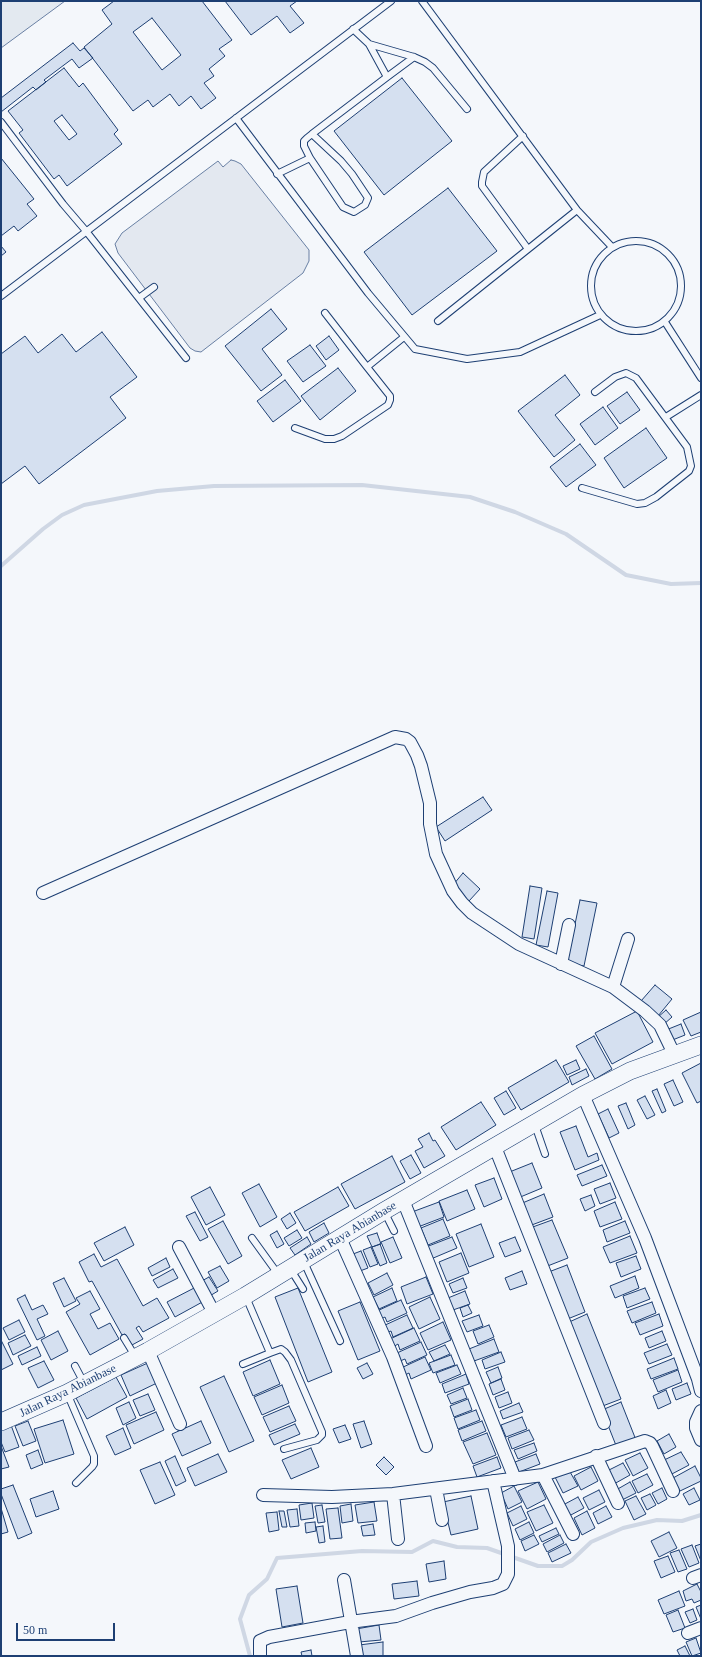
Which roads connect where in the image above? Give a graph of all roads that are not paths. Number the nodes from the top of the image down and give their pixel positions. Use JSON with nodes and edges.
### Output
{"nodes":[{"id":1,"x":391,"y":1,"type":"edge"},
{"id":2,"x":422,"y":1,"type":"edge"},
{"id":3,"x":353,"y":30,"type":"junction"},
{"id":4,"x":369,"y":44,"type":"junction"},
{"id":5,"x":414,"y":56,"type":"junction"},
{"id":6,"x":387,"y":77,"type":"junction"},
{"id":7,"x":467,"y":109,"type":"dead end"},
{"id":8,"x":236,"y":118,"type":"junction"},
{"id":9,"x":1,"y":122,"type":"edge"},
{"id":10,"x":312,"y":134,"type":"junction"},
{"id":11,"x":523,"y":136,"type":"junction"},
{"id":12,"x":310,"y":158,"type":"junction"},
{"id":13,"x":277,"y":174,"type":"junction"},
{"id":14,"x":577,"y":210,"type":"junction"},
{"id":15,"x":86,"y":231,"type":"junction"},
{"id":16,"x":612,"y":247,"type":"junction"},
{"id":17,"x":528,"y":249,"type":"junction"},
{"id":18,"x":154,"y":287,"type":"dead end"},
{"id":19,"x":1,"y":296,"type":"edge"},
{"id":20,"x":139,"y":298,"type":"junction"},
{"id":21,"x":325,"y":313,"type":"dead end"},
{"id":22,"x":600,"y":315,"type":"junction"},
{"id":23,"x":438,"y":321,"type":"dead end"},
{"id":24,"x":665,"y":322,"type":"junction"},
{"id":25,"x":404,"y":337,"type":"junction"},
{"id":26,"x":186,"y":358,"type":"dead end"},
{"id":27,"x":367,"y":367,"type":"junction"},
{"id":28,"x":701,"y":378,"type":"edge"},
{"id":29,"x":595,"y":392,"type":"dead end"},
{"id":30,"x":701,"y":394,"type":"edge"},
{"id":31,"x":666,"y":417,"type":"junction"},
{"id":32,"x":295,"y":428,"type":"dead end"},
{"id":33,"x":582,"y":488,"type":"dead end"},
{"id":34,"x":43,"y":893,"type":"dead end"},
{"id":35,"x":569,"y":925,"type":"dead end"},
{"id":36,"x":628,"y":939,"type":"dead end"},
{"id":37,"x":561,"y":964,"type":"junction"},
{"id":38,"x":613,"y":987,"type":"junction"},
{"id":39,"x":701,"y":1045,"type":"edge"},
{"id":40,"x":674,"y":1054,"type":"junction"},
{"id":41,"x":583,"y":1095,"type":"junction"},
{"id":42,"x":534,"y":1123,"type":"junction"},
{"id":43,"x":495,"y":1147,"type":"junction"},
{"id":44,"x":545,"y":1154,"type":"dead end"},
{"id":45,"x":403,"y":1200,"type":"junction"},
{"id":46,"x":384,"y":1212,"type":"junction"},
{"id":47,"x":394,"y":1231,"type":"dead end"},
{"id":48,"x":252,"y":1238,"type":"dead end"},
{"id":49,"x":340,"y":1238,"type":"junction"},
{"id":50,"x":179,"y":1247,"type":"dead end"},
{"id":51,"x":291,"y":1268,"type":"junction"},
{"id":52,"x":303,"y":1289,"type":"dead end"},
{"id":53,"x":245,"y":1296,"type":"junction"},
{"id":54,"x":214,"y":1313,"type":"junction"},
{"id":55,"x":124,"y":1338,"type":"dead end"},
{"id":56,"x":340,"y":1341,"type":"dead end"},
{"id":57,"x":270,"y":1352,"type":"junction"},
{"id":58,"x":142,"y":1354,"type":"junction"},
{"id":59,"x":244,"y":1364,"type":"dead end"},
{"id":60,"x":75,"y":1366,"type":"dead end"},
{"id":61,"x":84,"y":1384,"type":"junction"},
{"id":62,"x":701,"y":1391,"type":"edge"},
{"id":63,"x":67,"y":1393,"type":"junction"},
{"id":64,"x":701,"y":1411,"type":"edge"},
{"id":65,"x":1,"y":1422,"type":"edge"},
{"id":66,"x":604,"y":1423,"type":"dead end"},
{"id":67,"x":180,"y":1424,"type":"dead end"},
{"id":68,"x":701,"y":1440,"type":"edge"},
{"id":69,"x":426,"y":1446,"type":"dead end"},
{"id":70,"x":284,"y":1449,"type":"dead end"},
{"id":71,"x":596,"y":1456,"type":"junction"},
{"id":72,"x":543,"y":1475,"type":"junction"},
{"id":73,"x":515,"y":1479,"type":"junction"},
{"id":74,"x":493,"y":1481,"type":"junction"},
{"id":75,"x":76,"y":1483,"type":"dead end"},
{"id":76,"x":436,"y":1489,"type":"junction"},
{"id":77,"x":673,"y":1491,"type":"dead end"},
{"id":78,"x":393,"y":1494,"type":"junction"},
{"id":79,"x":263,"y":1495,"type":"dead end"},
{"id":80,"x":618,"y":1503,"type":"dead end"},
{"id":81,"x":442,"y":1520,"type":"dead end"},
{"id":82,"x":573,"y":1534,"type":"dead end"},
{"id":83,"x":398,"y":1539,"type":"dead end"},
{"id":84,"x":344,"y":1580,"type":"dead end"},
{"id":85,"x":350,"y":1622,"type":"junction"},
{"id":86,"x":701,"y":1628,"type":"edge"},
{"id":87,"x":688,"y":1633,"type":"dead end"},
{"id":88,"x":260,"y":1656,"type":"edge"},
{"id":89,"x":357,"y":1656,"type":"edge"}],
"edges":[{"from":1,"to":3,"type":"lane"},
{"from":2,"to":11,"type":"lane"},
{"from":3,"to":4,"type":"lane"},
{"from":3,"to":8,"type":"lane"},
{"from":4,"to":5,"type":"lane"},
{"from":4,"to":6,"type":"lane"},
{"from":5,"to":6,"type":"lane"},
{"from":5,"to":7,"type":"lane"},
{"from":6,"to":10,"type":"lane"},
{"from":8,"to":13,"type":"lane"},
{"from":8,"to":15,"type":"lane"},
{"from":9,"to":15,"type":"lane"},
{"from":10,"to":12,"type":"lane"},
{"from":10,"to":12,"type":"lane"},
{"from":11,"to":14,"type":"lane"},
{"from":11,"to":17,"type":"lane"},
{"from":12,"to":13,"type":"lane"},
{"from":13,"to":25,"type":"lane"},
{"from":14,"to":16,"type":"lane"},
{"from":14,"to":17,"type":"lane"},
{"from":15,"to":19,"type":"lane"},
{"from":15,"to":20,"type":"lane"},
{"from":16,"to":22,"type":"lane"},
{"from":16,"to":24,"type":"lane"},
{"from":17,"to":23,"type":"lane"},
{"from":18,"to":20,"type":"lane"},
{"from":20,"to":26,"type":"lane"},
{"from":21,"to":27,"type":"lane"},
{"from":22,"to":24,"type":"lane"},
{"from":22,"to":25,"type":"lane"},
{"from":24,"to":28,"type":"lane"},
{"from":25,"to":27,"type":"lane"},
{"from":27,"to":32,"type":"lane"},
{"from":29,"to":31,"type":"lane"},
{"from":30,"to":31,"type":"lane"},
{"from":31,"to":33,"type":"lane"},
{"from":34,"to":37,"type":"street"},
{"from":35,"to":37,"type":"street"},
{"from":36,"to":38,"type":"street"},
{"from":37,"to":38,"type":"street"},
{"from":38,"to":40,"type":"street"},
{"from":39,"to":40,"type":"main road","name":"Jalan Raya Abianbase"},
{"from":40,"to":41,"type":"main road","name":"Jalan Raya Abianbase"},
{"from":41,"to":42,"type":"main road","name":"Jalan Raya Abianbase"},
{"from":41,"to":62,"type":"street"},
{"from":42,"to":43,"type":"main road","name":"Jalan Raya Abianbase"},
{"from":42,"to":44,"type":"lane"},
{"from":43,"to":45,"type":"main road","name":"Jalan Raya Abianbase"},
{"from":43,"to":66,"type":"street"},
{"from":45,"to":46,"type":"main road","name":"Jalan Raya Abianbase"},
{"from":45,"to":73,"type":"street"},
{"from":46,"to":47,"type":"lane"},
{"from":46,"to":49,"type":"main road","name":"Jalan Raya Abianbase"},
{"from":48,"to":51,"type":"lane"},
{"from":49,"to":51,"type":"main road","name":"Jalan Raya Abianbase"},
{"from":49,"to":69,"type":"street"},
{"from":50,"to":54,"type":"street"},
{"from":51,"to":52,"type":"lane"},
{"from":51,"to":53,"type":"main road","name":"Jalan Raya Abianbase"},
{"from":51,"to":56,"type":"lane"},
{"from":53,"to":54,"type":"main road","name":"Jalan Raya Abianbase"},
{"from":53,"to":57,"type":"lane"},
{"from":54,"to":58,"type":"main road","name":"Jalan Raya Abianbase"},
{"from":55,"to":58,"type":"lane"},
{"from":57,"to":59,"type":"lane"},
{"from":57,"to":70,"type":"lane"},
{"from":58,"to":61,"type":"main road","name":"Jalan Raya Abianbase"},
{"from":58,"to":67,"type":"street"},
{"from":60,"to":61,"type":"lane"},
{"from":61,"to":63,"type":"main road","name":"Jalan Raya Abianbase"},
{"from":63,"to":65,"type":"main road","name":"Jalan Raya Abianbase"},
{"from":63,"to":75,"type":"lane"},
{"from":64,"to":68,"type":"street"},
{"from":71,"to":72,"type":"street"},
{"from":71,"to":77,"type":"street"},
{"from":71,"to":80,"type":"street"},
{"from":72,"to":73,"type":"street"},
{"from":72,"to":82,"type":"street"},
{"from":73,"to":74,"type":"street"},
{"from":74,"to":76,"type":"street"},
{"from":74,"to":85,"type":"street"},
{"from":76,"to":78,"type":"street"},
{"from":76,"to":81,"type":"street"},
{"from":78,"to":79,"type":"street"},
{"from":78,"to":83,"type":"street"},
{"from":84,"to":85,"type":"street"},
{"from":85,"to":88,"type":"street"},
{"from":85,"to":89,"type":"street"},
{"from":86,"to":87,"type":"street"}]}
